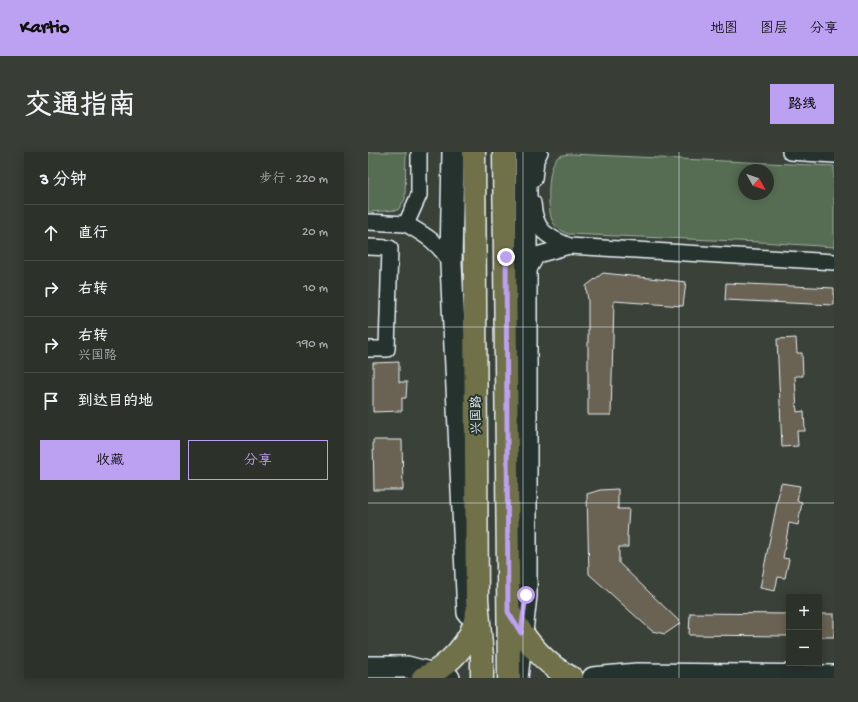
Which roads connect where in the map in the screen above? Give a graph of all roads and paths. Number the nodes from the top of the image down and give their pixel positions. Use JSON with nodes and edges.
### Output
{"nodes":[{"id":1,"x":419,"y":152,"type":"edge"},
{"id":2,"x":453,"y":152,"type":"edge"},
{"id":3,"x":474,"y":152,"type":"edge"},
{"id":4,"x":504,"y":152,"type":"edge"},
{"id":5,"x":526,"y":152,"type":"edge"},
{"id":6,"x":540,"y":152,"type":"edge"},
{"id":7,"x":790,"y":152,"type":"edge"},
{"id":8,"x":834,"y":156,"type":"edge"},
{"id":9,"x":368,"y":222,"type":"edge"},
{"id":10,"x":406,"y":224,"type":"junction"},
{"id":11,"x":569,"y":246,"type":"junction"},
{"id":12,"x":368,"y":247,"type":"edge"},
{"id":13,"x":834,"y":262,"type":"edge"},
{"id":14,"x":451,"y":264,"type":"junction"},
{"id":15,"x":526,"y":275,"type":"junction"},
{"id":16,"x":368,"y":349,"type":"edge"},
{"id":17,"x":477,"y":599,"type":"junction"},
{"id":18,"x":508,"y":612,"type":"junction"},
{"id":19,"x":521,"y":633,"type":"junction"},
{"id":20,"x":470,"y":634,"type":"junction"},
{"id":21,"x":368,"y":667,"type":"edge"},
{"id":22,"x":834,"y":676,"type":"edge"},
{"id":23,"x":434,"y":677,"type":"edge"},
{"id":24,"x":473,"y":678,"type":"edge"},
{"id":25,"x":482,"y":678,"type":"edge"},
{"id":26,"x":509,"y":678,"type":"edge"},
{"id":27,"x":517,"y":678,"type":"edge"},
{"id":28,"x":572,"y":678,"type":"edge"},
{"id":29,"x":593,"y":678,"type":"edge"}],
"edges":[{"from":1,"to":10,"type":"street"},
{"from":2,"to":14,"type":"street"},
{"from":3,"to":17,"type":"main road","name":"兴国路"},
{"from":4,"to":18,"type":"main road"},
{"from":5,"to":15,"type":"street"},
{"from":6,"to":11,"type":"street"},
{"from":7,"to":8,"type":"street"},
{"from":9,"to":10,"type":"street"},
{"from":10,"to":14,"type":"street"},
{"from":11,"to":13,"type":"street"},
{"from":11,"to":15,"type":"street"},
{"from":12,"to":16,"type":"street"},
{"from":14,"to":20,"type":"street"},
{"from":15,"to":19,"type":"street"},
{"from":17,"to":20,"type":"main road"},
{"from":17,"to":25,"type":"main road","name":"兴国路"},
{"from":18,"to":19,"type":"main road"},
{"from":18,"to":26,"type":"main road"},
{"from":19,"to":27,"type":"street"},
{"from":19,"to":28,"type":"main road"},
{"from":20,"to":23,"type":"main road"},
{"from":20,"to":24,"type":"street"},
{"from":21,"to":23,"type":"street"},
{"from":22,"to":29,"type":"street"}]}
